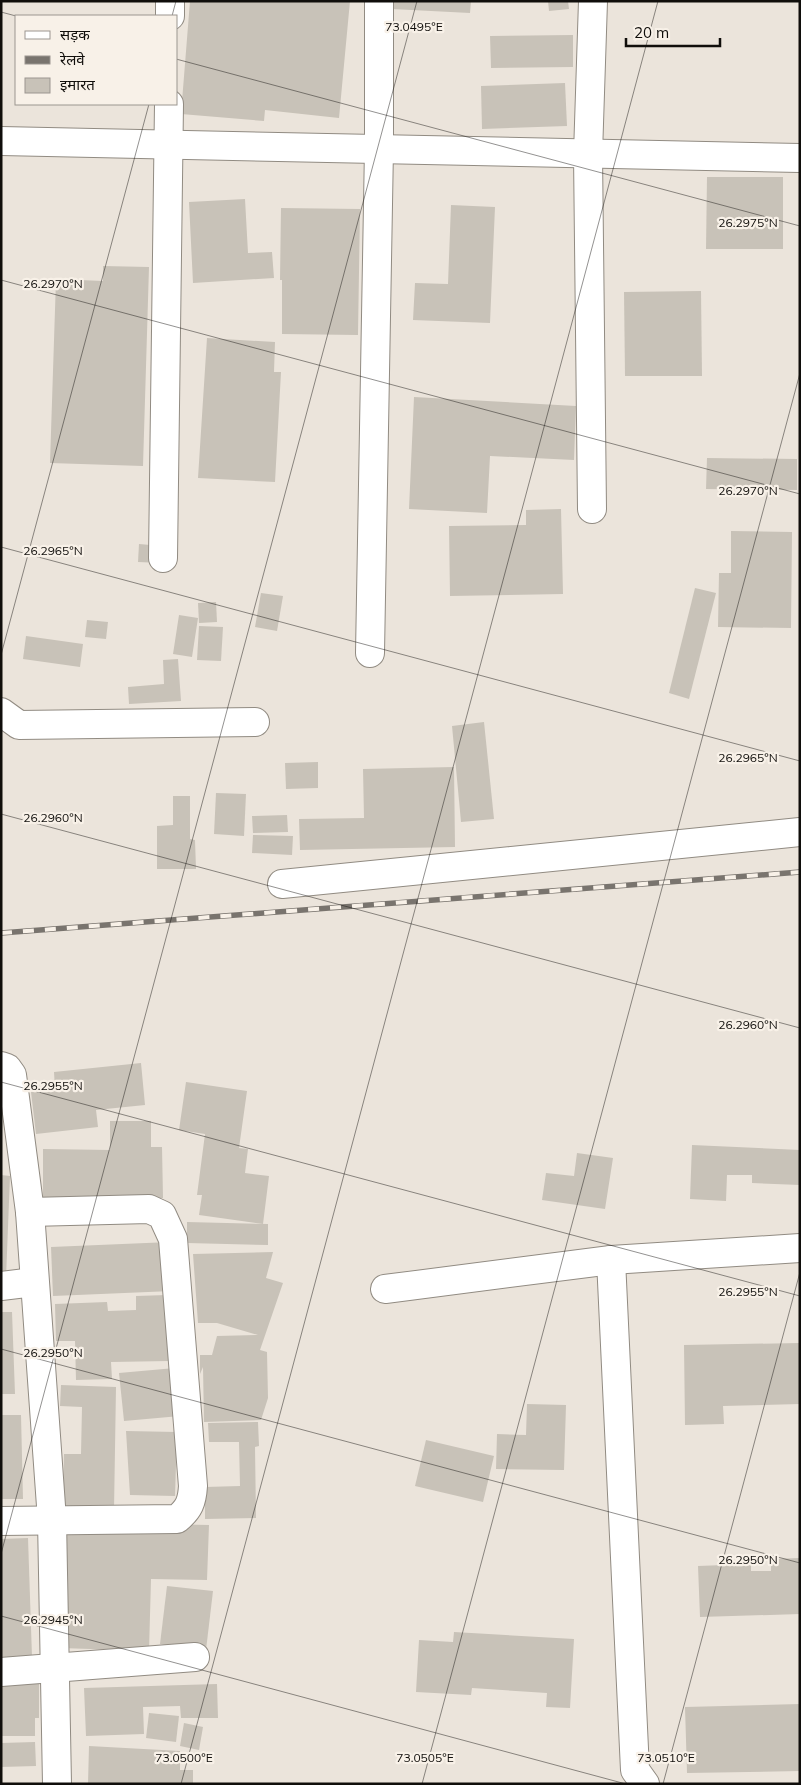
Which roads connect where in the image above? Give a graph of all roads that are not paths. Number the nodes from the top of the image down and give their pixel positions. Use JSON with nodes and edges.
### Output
{"nodes":[{"id":1,"x":170,"y":1,"type":"edge"},
{"id":2,"x":379,"y":1,"type":"edge"},
{"id":3,"x":593,"y":1,"type":"edge"},
{"id":4,"x":170,"y":15,"type":"edge"},
{"id":5,"x":169,"y":105,"type":"edge"},
{"id":6,"x":1,"y":141,"type":"edge"},
{"id":7,"x":169,"y":144,"type":"junction"},
{"id":8,"x":379,"y":148,"type":"junction"},
{"id":9,"x":588,"y":154,"type":"junction"},
{"id":10,"x":800,"y":158,"type":"edge"},
{"id":11,"x":592,"y":509,"type":"dead end"},
{"id":12,"x":163,"y":558,"type":"dead end"},
{"id":13,"x":370,"y":653,"type":"dead end"},
{"id":14,"x":1,"y":712,"type":"edge"},
{"id":15,"x":254,"y":722,"type":"dead end"},
{"id":16,"x":800,"y":832,"type":"edge"},
{"id":17,"x":282,"y":884,"type":"dead end"},
{"id":18,"x":1,"y":1066,"type":"edge"},
{"id":19,"x":30,"y":1212,"type":"junction"},
{"id":20,"x":800,"y":1248,"type":"edge"},
{"id":21,"x":610,"y":1260,"type":"junction"},
{"id":22,"x":34,"y":1282,"type":"junction"},
{"id":23,"x":1,"y":1286,"type":"edge"},
{"id":24,"x":385,"y":1289,"type":"dead end"},
{"id":25,"x":52,"y":1520,"type":"junction"},
{"id":26,"x":1,"y":1521,"type":"edge"},
{"id":27,"x":195,"y":1657,"type":"dead end"},
{"id":28,"x":56,"y":1669,"type":"junction"},
{"id":29,"x":1,"y":1672,"type":"edge"},
{"id":30,"x":57,"y":1784,"type":"edge"},
{"id":31,"x":645,"y":1784,"type":"edge"}],
"edges":[{"from":1,"to":4,"type":"street"},
{"from":2,"to":8,"type":"street"},
{"from":3,"to":9,"type":"street"},
{"from":5,"to":7,"type":"street"},
{"from":6,"to":7,"type":"street"},
{"from":7,"to":8,"type":"street"},
{"from":7,"to":12,"type":"street"},
{"from":8,"to":9,"type":"street"},
{"from":8,"to":13,"type":"street"},
{"from":9,"to":10,"type":"street"},
{"from":9,"to":11,"type":"street"},
{"from":14,"to":15,"type":"street"},
{"from":16,"to":17,"type":"street"},
{"from":18,"to":19,"type":"street"},
{"from":19,"to":22,"type":"street"},
{"from":19,"to":25,"type":"street"},
{"from":20,"to":21,"type":"street"},
{"from":21,"to":24,"type":"street"},
{"from":21,"to":31,"type":"street"},
{"from":22,"to":23,"type":"street"},
{"from":22,"to":25,"type":"street"},
{"from":25,"to":26,"type":"street"},
{"from":25,"to":28,"type":"street"},
{"from":27,"to":28,"type":"street"},
{"from":28,"to":29,"type":"street"},
{"from":28,"to":30,"type":"street"}]}
